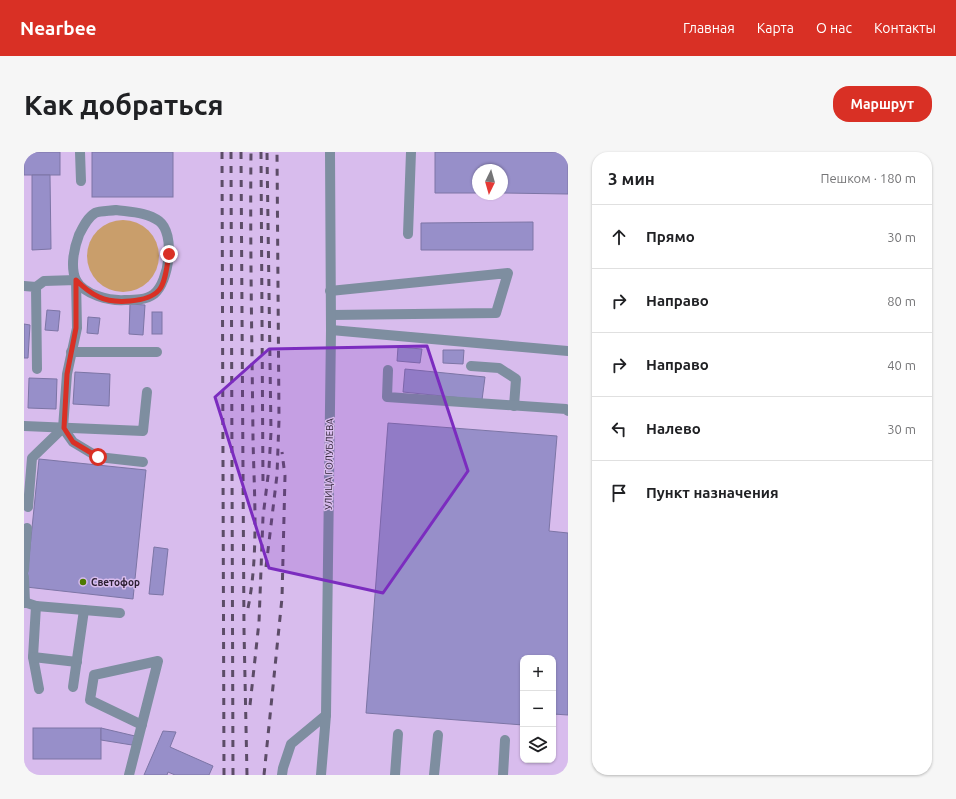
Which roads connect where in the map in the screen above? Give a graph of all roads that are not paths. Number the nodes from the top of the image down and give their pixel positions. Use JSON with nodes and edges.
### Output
{"nodes":[{"id":1,"x":80,"y":152,"type":"edge"},
{"id":2,"x":330,"y":152,"type":"edge"},
{"id":3,"x":411,"y":152,"type":"edge"},
{"id":4,"x":81,"y":181,"type":"dead end"},
{"id":5,"x":408,"y":234,"type":"dead end"},
{"id":6,"x":76,"y":280,"type":"junction"},
{"id":7,"x":24,"y":286,"type":"edge"},
{"id":8,"x":36,"y":287,"type":"junction"},
{"id":9,"x":330,"y":291,"type":"junction"},
{"id":10,"x":331,"y":315,"type":"junction"},
{"id":11,"x":331,"y":330,"type":"junction"},
{"id":12,"x":568,"y":351,"type":"edge"},
{"id":13,"x":71,"y":352,"type":"junction"},
{"id":14,"x":157,"y":352,"type":"dead end"},
{"id":15,"x":471,"y":366,"type":"dead end"},
{"id":16,"x":37,"y":369,"type":"dead end"},
{"id":17,"x":388,"y":370,"type":"dead end"},
{"id":18,"x":147,"y":392,"type":"dead end"},
{"id":19,"x":514,"y":406,"type":"junction"},
{"id":20,"x":568,"y":411,"type":"edge"},
{"id":21,"x":24,"y":426,"type":"edge"},
{"id":22,"x":64,"y":428,"type":"junction"},
{"id":23,"x":143,"y":462,"type":"dead end"},
{"id":24,"x":28,"y":507,"type":"dead end"},
{"id":25,"x":28,"y":528,"type":"dead end"},
{"id":26,"x":24,"y":570,"type":"edge"},
{"id":27,"x":24,"y":577,"type":"edge"},
{"id":28,"x":24,"y":603,"type":"edge"},
{"id":29,"x":36,"y":606,"type":"junction"},
{"id":30,"x":84,"y":610,"type":"junction"},
{"id":31,"x":120,"y":613,"type":"dead end"},
{"id":32,"x":34,"y":657,"type":"junction"},
{"id":33,"x":76,"y":662,"type":"junction"},
{"id":34,"x":73,"y":688,"type":"dead end"},
{"id":35,"x":40,"y":689,"type":"dead end"},
{"id":36,"x":326,"y":714,"type":"junction"},
{"id":37,"x":142,"y":725,"type":"junction"},
{"id":38,"x":398,"y":734,"type":"dead end"},
{"id":39,"x":438,"y":735,"type":"dead end"},
{"id":40,"x":505,"y":740,"type":"dead end"},
{"id":41,"x":129,"y":775,"type":"edge"},
{"id":42,"x":282,"y":775,"type":"edge"},
{"id":43,"x":321,"y":775,"type":"edge"},
{"id":44,"x":395,"y":775,"type":"edge"},
{"id":45,"x":434,"y":775,"type":"edge"},
{"id":46,"x":503,"y":775,"type":"edge"}],
"edges":[{"from":1,"to":4,"type":"street"},
{"from":2,"to":9,"type":"street","name":"УЛИЦА ГОЛУБЛЕВА"},
{"from":3,"to":5,"type":"street"},
{"from":6,"to":6,"type":"street"},
{"from":6,"to":8,"type":"street"},
{"from":6,"to":13,"type":"street"},
{"from":7,"to":8,"type":"street"},
{"from":8,"to":16,"type":"street"},
{"from":9,"to":10,"type":"street","name":"УЛИЦА ГОЛУБЛЕВА"},
{"from":9,"to":10,"type":"street"},
{"from":10,"to":11,"type":"street","name":"УЛИЦА ГОЛУБЛЕВА"},
{"from":11,"to":12,"type":"street"},
{"from":11,"to":36,"type":"street","name":"УЛИЦА ГОЛУБЛЕВА"},
{"from":13,"to":14,"type":"street"},
{"from":13,"to":22,"type":"street"},
{"from":15,"to":19,"type":"street"},
{"from":17,"to":19,"type":"street"},
{"from":18,"to":22,"type":"street"},
{"from":19,"to":20,"type":"street"},
{"from":21,"to":22,"type":"street"},
{"from":22,"to":23,"type":"street"},
{"from":22,"to":24,"type":"street"},
{"from":25,"to":26,"type":"street"},
{"from":27,"to":28,"type":"street"},
{"from":28,"to":29,"type":"street"},
{"from":29,"to":30,"type":"street"},
{"from":29,"to":32,"type":"street"},
{"from":30,"to":31,"type":"street"},
{"from":30,"to":33,"type":"street"},
{"from":32,"to":33,"type":"street"},
{"from":32,"to":35,"type":"street"},
{"from":33,"to":34,"type":"street"},
{"from":36,"to":42,"type":"street"},
{"from":36,"to":43,"type":"street","name":"УЛИЦА ГОЛУБЛЕВА"},
{"from":37,"to":37,"type":"street"},
{"from":37,"to":41,"type":"street"},
{"from":38,"to":44,"type":"street"},
{"from":39,"to":45,"type":"street"},
{"from":40,"to":46,"type":"street"}]}
